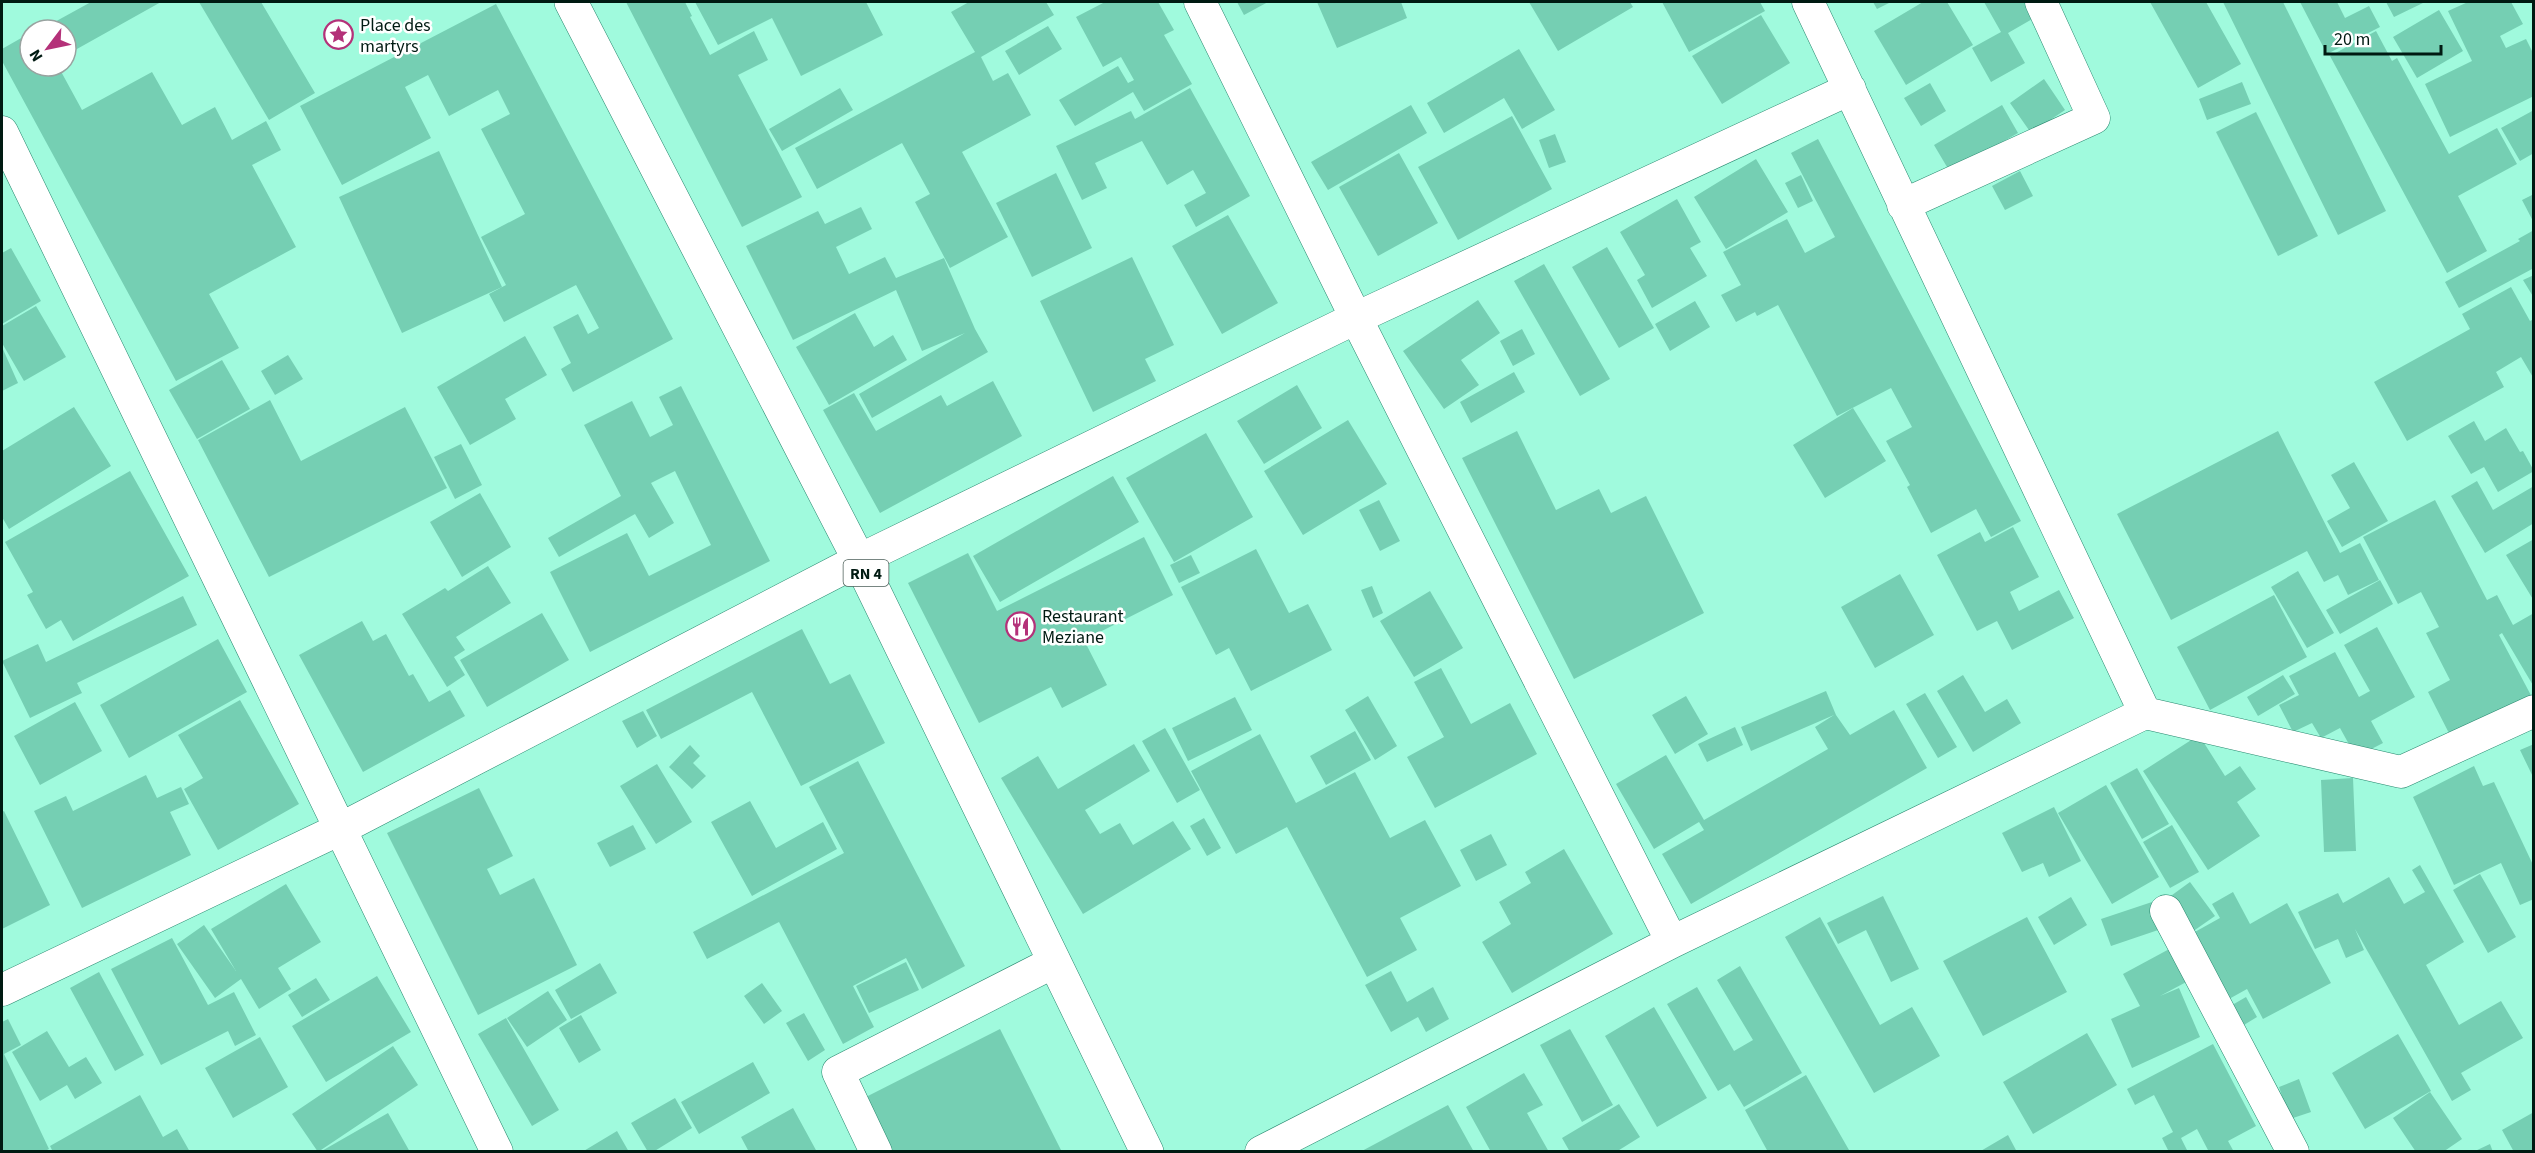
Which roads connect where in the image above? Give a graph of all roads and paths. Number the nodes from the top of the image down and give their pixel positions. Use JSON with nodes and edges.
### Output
{"nodes":[{"id":1,"x":572,"y":2,"type":"edge"},
{"id":2,"x":1200,"y":2,"type":"edge"},
{"id":3,"x":1808,"y":2,"type":"edge"},
{"id":4,"x":2041,"y":2,"type":"edge"},
{"id":5,"x":1850,"y":89,"type":"junction"},
{"id":6,"x":2,"y":132,"type":"edge"},
{"id":7,"x":1903,"y":204,"type":"junction"},
{"id":8,"x":1356,"y":318,"type":"junction"},
{"id":9,"x":859,"y":560,"type":"junction"},
{"id":10,"x":2534,"y":711,"type":"edge"},
{"id":11,"x":2145,"y":713,"type":"junction"},
{"id":12,"x":340,"y":829,"type":"junction"},
{"id":13,"x":2166,"y":911,"type":"dead end"},
{"id":14,"x":1672,"y":942,"type":"junction"},
{"id":15,"x":1054,"y":962,"type":"junction"},
{"id":16,"x":2,"y":990,"type":"edge"},
{"id":17,"x":497,"y":1152,"type":"edge"},
{"id":18,"x":876,"y":1152,"type":"edge"},
{"id":19,"x":1147,"y":1152,"type":"edge"},
{"id":20,"x":1261,"y":1152,"type":"edge"},
{"id":21,"x":2293,"y":1152,"type":"edge"}],
"edges":[{"from":1,"to":9,"type":"main road","number":"RN 4"},
{"from":2,"to":8,"type":"street"},
{"from":3,"to":5,"type":"street"},
{"from":4,"to":7,"type":"street"},
{"from":5,"to":7,"type":"street"},
{"from":5,"to":8,"type":"street"},
{"from":6,"to":12,"type":"street"},
{"from":7,"to":11,"type":"street"},
{"from":8,"to":9,"type":"street"},
{"from":8,"to":14,"type":"street"},
{"from":9,"to":12,"type":"street"},
{"from":9,"to":15,"type":"main road","number":"RN 4"},
{"from":10,"to":11,"type":"street"},
{"from":11,"to":14,"type":"street"},
{"from":12,"to":16,"type":"street"},
{"from":12,"to":17,"type":"street"},
{"from":13,"to":21,"type":"street"},
{"from":14,"to":20,"type":"street"},
{"from":15,"to":18,"type":"street"},
{"from":15,"to":19,"type":"main road","number":"RN 4"}]}
